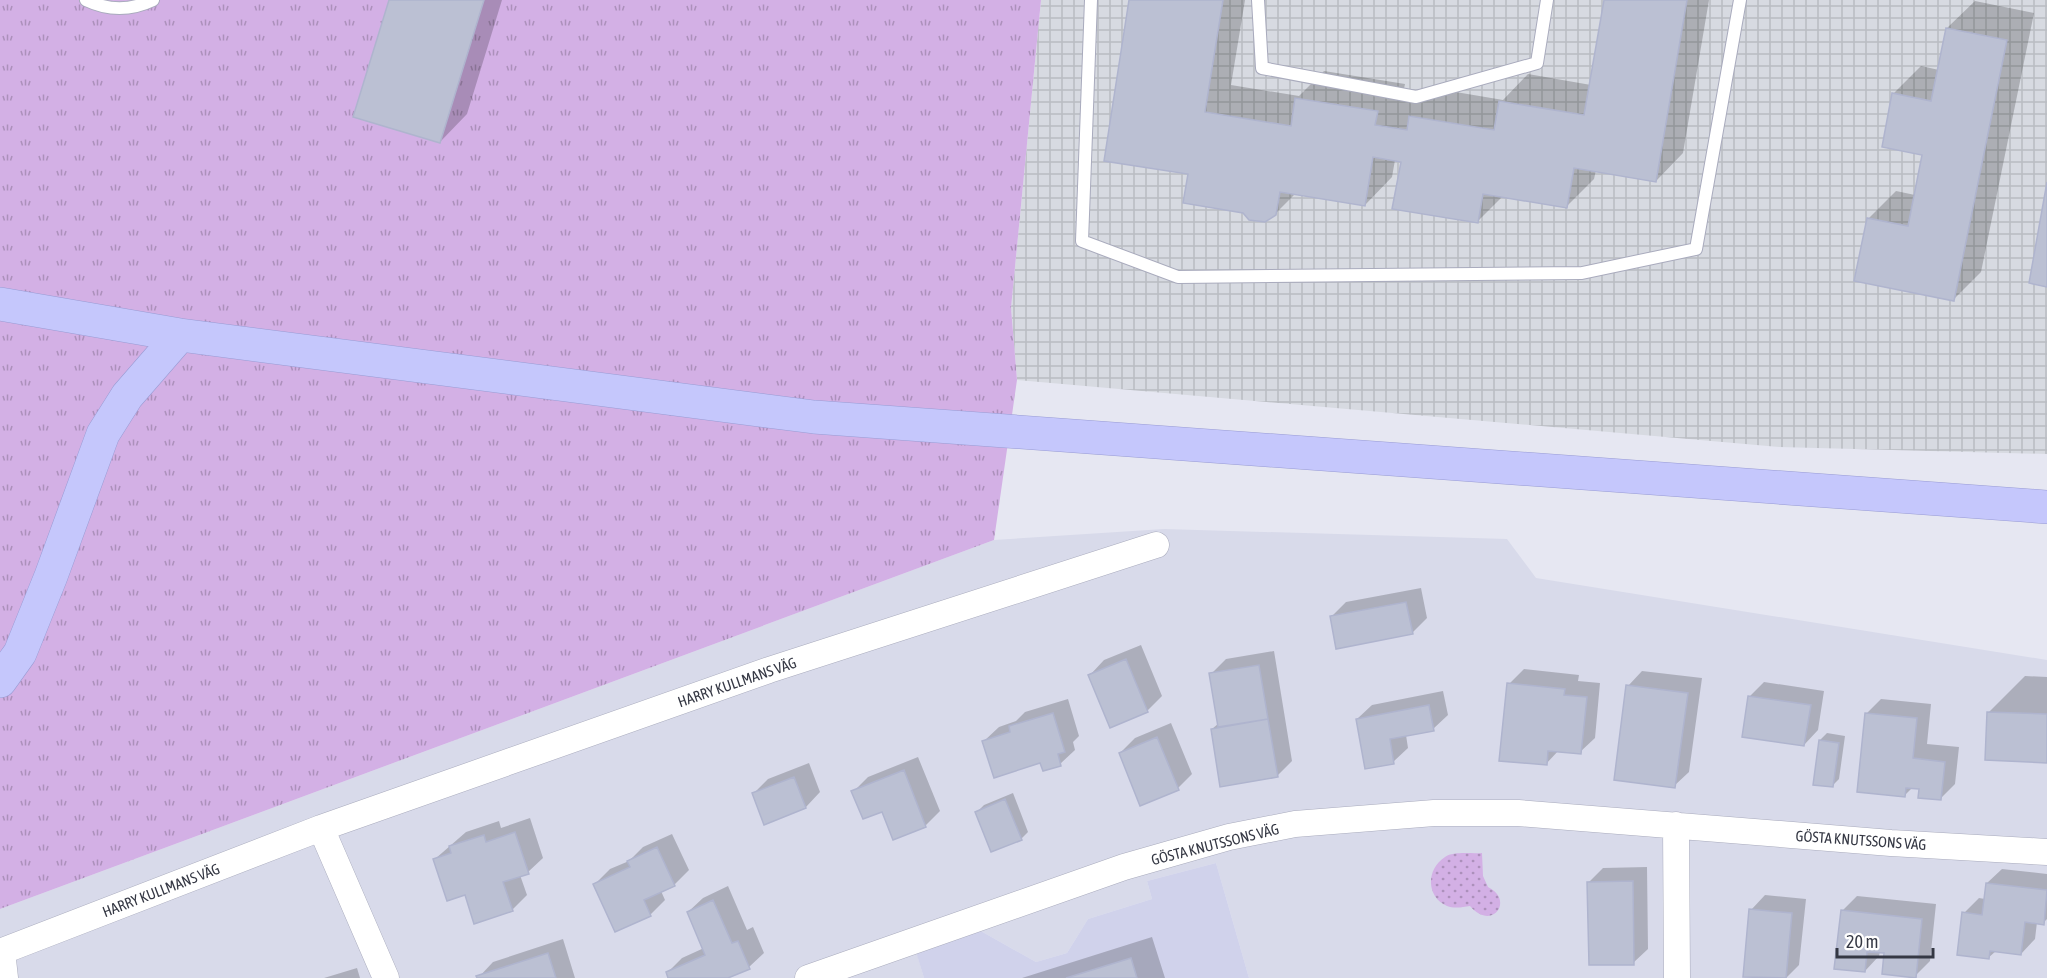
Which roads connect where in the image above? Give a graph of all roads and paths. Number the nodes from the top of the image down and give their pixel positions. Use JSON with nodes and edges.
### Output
{"nodes":[{"id":1,"x":86,"y":0,"type":"edge"},
{"id":2,"x":153,"y":0,"type":"edge"},
{"id":3,"x":1091,"y":0,"type":"edge"},
{"id":4,"x":1258,"y":0,"type":"edge"},
{"id":5,"x":1547,"y":0,"type":"edge"},
{"id":6,"x":1740,"y":0,"type":"edge"},
{"id":7,"x":0,"y":304,"type":"edge"},
{"id":8,"x":180,"y":335,"type":"junction"},
{"id":9,"x":2047,"y":507,"type":"edge"},
{"id":10,"x":1156,"y":545,"type":"dead end"},
{"id":11,"x":0,"y":681,"type":"edge"},
{"id":12,"x":1676,"y":825,"type":"junction"},
{"id":13,"x":321,"y":828,"type":"junction"},
{"id":14,"x":2047,"y":852,"type":"edge"},
{"id":15,"x":1,"y":952,"type":"edge"},
{"id":16,"x":5,"y":978,"type":"edge"},
{"id":17,"x":386,"y":978,"type":"edge"},
{"id":18,"x":808,"y":978,"type":"edge"},
{"id":19,"x":1677,"y":978,"type":"edge"}],
"edges":[{"from":1,"to":2,"type":"lane"},
{"from":3,"to":6,"type":"lane"},
{"from":4,"to":5,"type":"lane"},
{"from":7,"to":8,"type":"main road"},
{"from":8,"to":9,"type":"main road"},
{"from":8,"to":11,"type":"main road"},
{"from":10,"to":13,"type":"street","name":"HARRY KULLMANS VÄG"},
{"from":12,"to":14,"type":"street","name":"GÖSTA KNUTSSONS VÄG"},
{"from":12,"to":18,"type":"street","name":"GÖSTA KNUTSSONS VÄG"},
{"from":12,"to":19,"type":"street"},
{"from":13,"to":15,"type":"street","name":"HARRY KULLMANS VÄG"},
{"from":13,"to":17,"type":"street"},
{"from":15,"to":16,"type":"street"}]}
